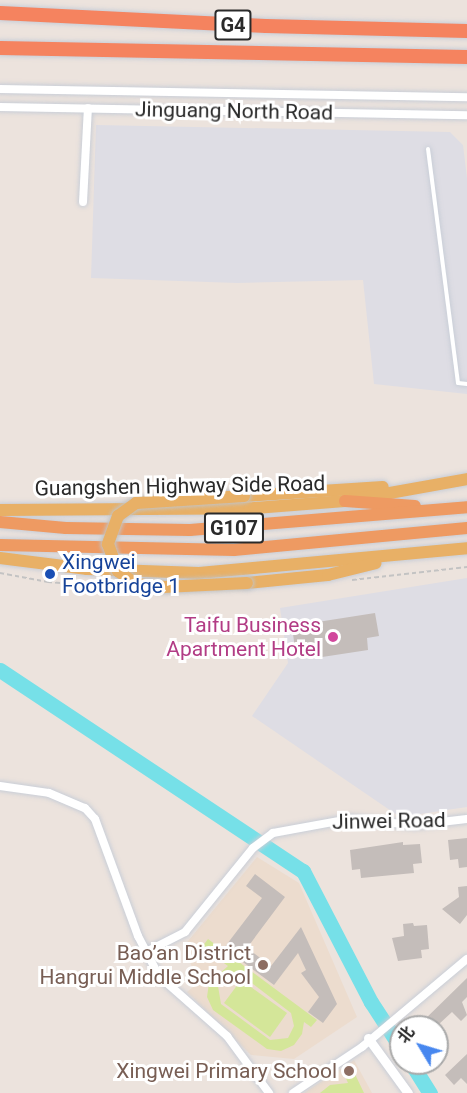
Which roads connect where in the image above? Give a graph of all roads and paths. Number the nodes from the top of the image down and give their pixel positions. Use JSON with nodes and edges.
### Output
{"nodes":[{"id":1,"x":0,"y":13,"type":"edge"},
{"id":2,"x":467,"y":31,"type":"edge"},
{"id":3,"x":0,"y":48,"type":"edge"},
{"id":4,"x":467,"y":57,"type":"edge"},
{"id":5,"x":0,"y":89,"type":"edge"},
{"id":6,"x":467,"y":97,"type":"edge"},
{"id":7,"x":0,"y":107,"type":"edge"},
{"id":8,"x":88,"y":108,"type":"junction"},
{"id":9,"x":467,"y":115,"type":"edge"},
{"id":10,"x":428,"y":149,"type":"dead end"},
{"id":11,"x":82,"y":202,"type":"dead end"},
{"id":12,"x":467,"y":384,"type":"edge"},
{"id":13,"x":467,"y":479,"type":"edge"},
{"id":14,"x":441,"y":482,"type":"junction"},
{"id":15,"x":345,"y":501,"type":"junction"},
{"id":16,"x":467,"y":507,"type":"edge"},
{"id":17,"x":0,"y":510,"type":"edge"},
{"id":18,"x":0,"y":522,"type":"edge"},
{"id":19,"x":467,"y":528,"type":"edge"},
{"id":20,"x":0,"y":545,"type":"edge"},
{"id":21,"x":467,"y":548,"type":"edge"},
{"id":22,"x":419,"y":553,"type":"junction"},
{"id":23,"x":0,"y":558,"type":"edge"},
{"id":24,"x":0,"y":786,"type":"edge"},
{"id":25,"x":467,"y":819,"type":"edge"},
{"id":26,"x":146,"y":952,"type":"junction"},
{"id":27,"x":467,"y":959,"type":"edge"},
{"id":28,"x":370,"y":1037,"type":"junction"},
{"id":29,"x":270,"y":1093,"type":"edge"},
{"id":30,"x":293,"y":1093,"type":"edge"},
{"id":31,"x":408,"y":1093,"type":"edge"}],
"edges":[{"from":1,"to":2,"type":"highway","number":"G4"},
{"from":3,"to":4,"type":"highway","number":"G4"},
{"from":5,"to":6,"type":"street","name":"Jinguang North Road"},
{"from":7,"to":8,"type":"street","name":"Jinguang North Road"},
{"from":8,"to":9,"type":"street","name":"Jinguang North Road"},
{"from":8,"to":11,"type":"street"},
{"from":10,"to":12,"type":"lane"},
{"from":13,"to":14,"type":"main road","name":"Guangshen Highway Side Road"},
{"from":14,"to":15,"type":"main road","name":"Guangshen Highway Side Road"},
{"from":14,"to":22,"type":"main road","bridge":true},
{"from":15,"to":16,"type":"highway"},
{"from":15,"to":17,"type":"main road","name":"Guangshen Highway Side Road"},
{"from":16,"to":18,"type":"highway","number":"G107"},
{"from":19,"to":20,"type":"highway","number":"G107"},
{"from":21,"to":22,"type":"main road"},
{"from":22,"to":23,"type":"main road"},
{"from":24,"to":26,"type":"street"},
{"from":25,"to":26,"type":"street","name":"Jinwei Road"},
{"from":26,"to":29,"type":"street"},
{"from":27,"to":28,"type":"street"},
{"from":28,"to":30,"type":"street"},
{"from":28,"to":31,"type":"street"}]}
